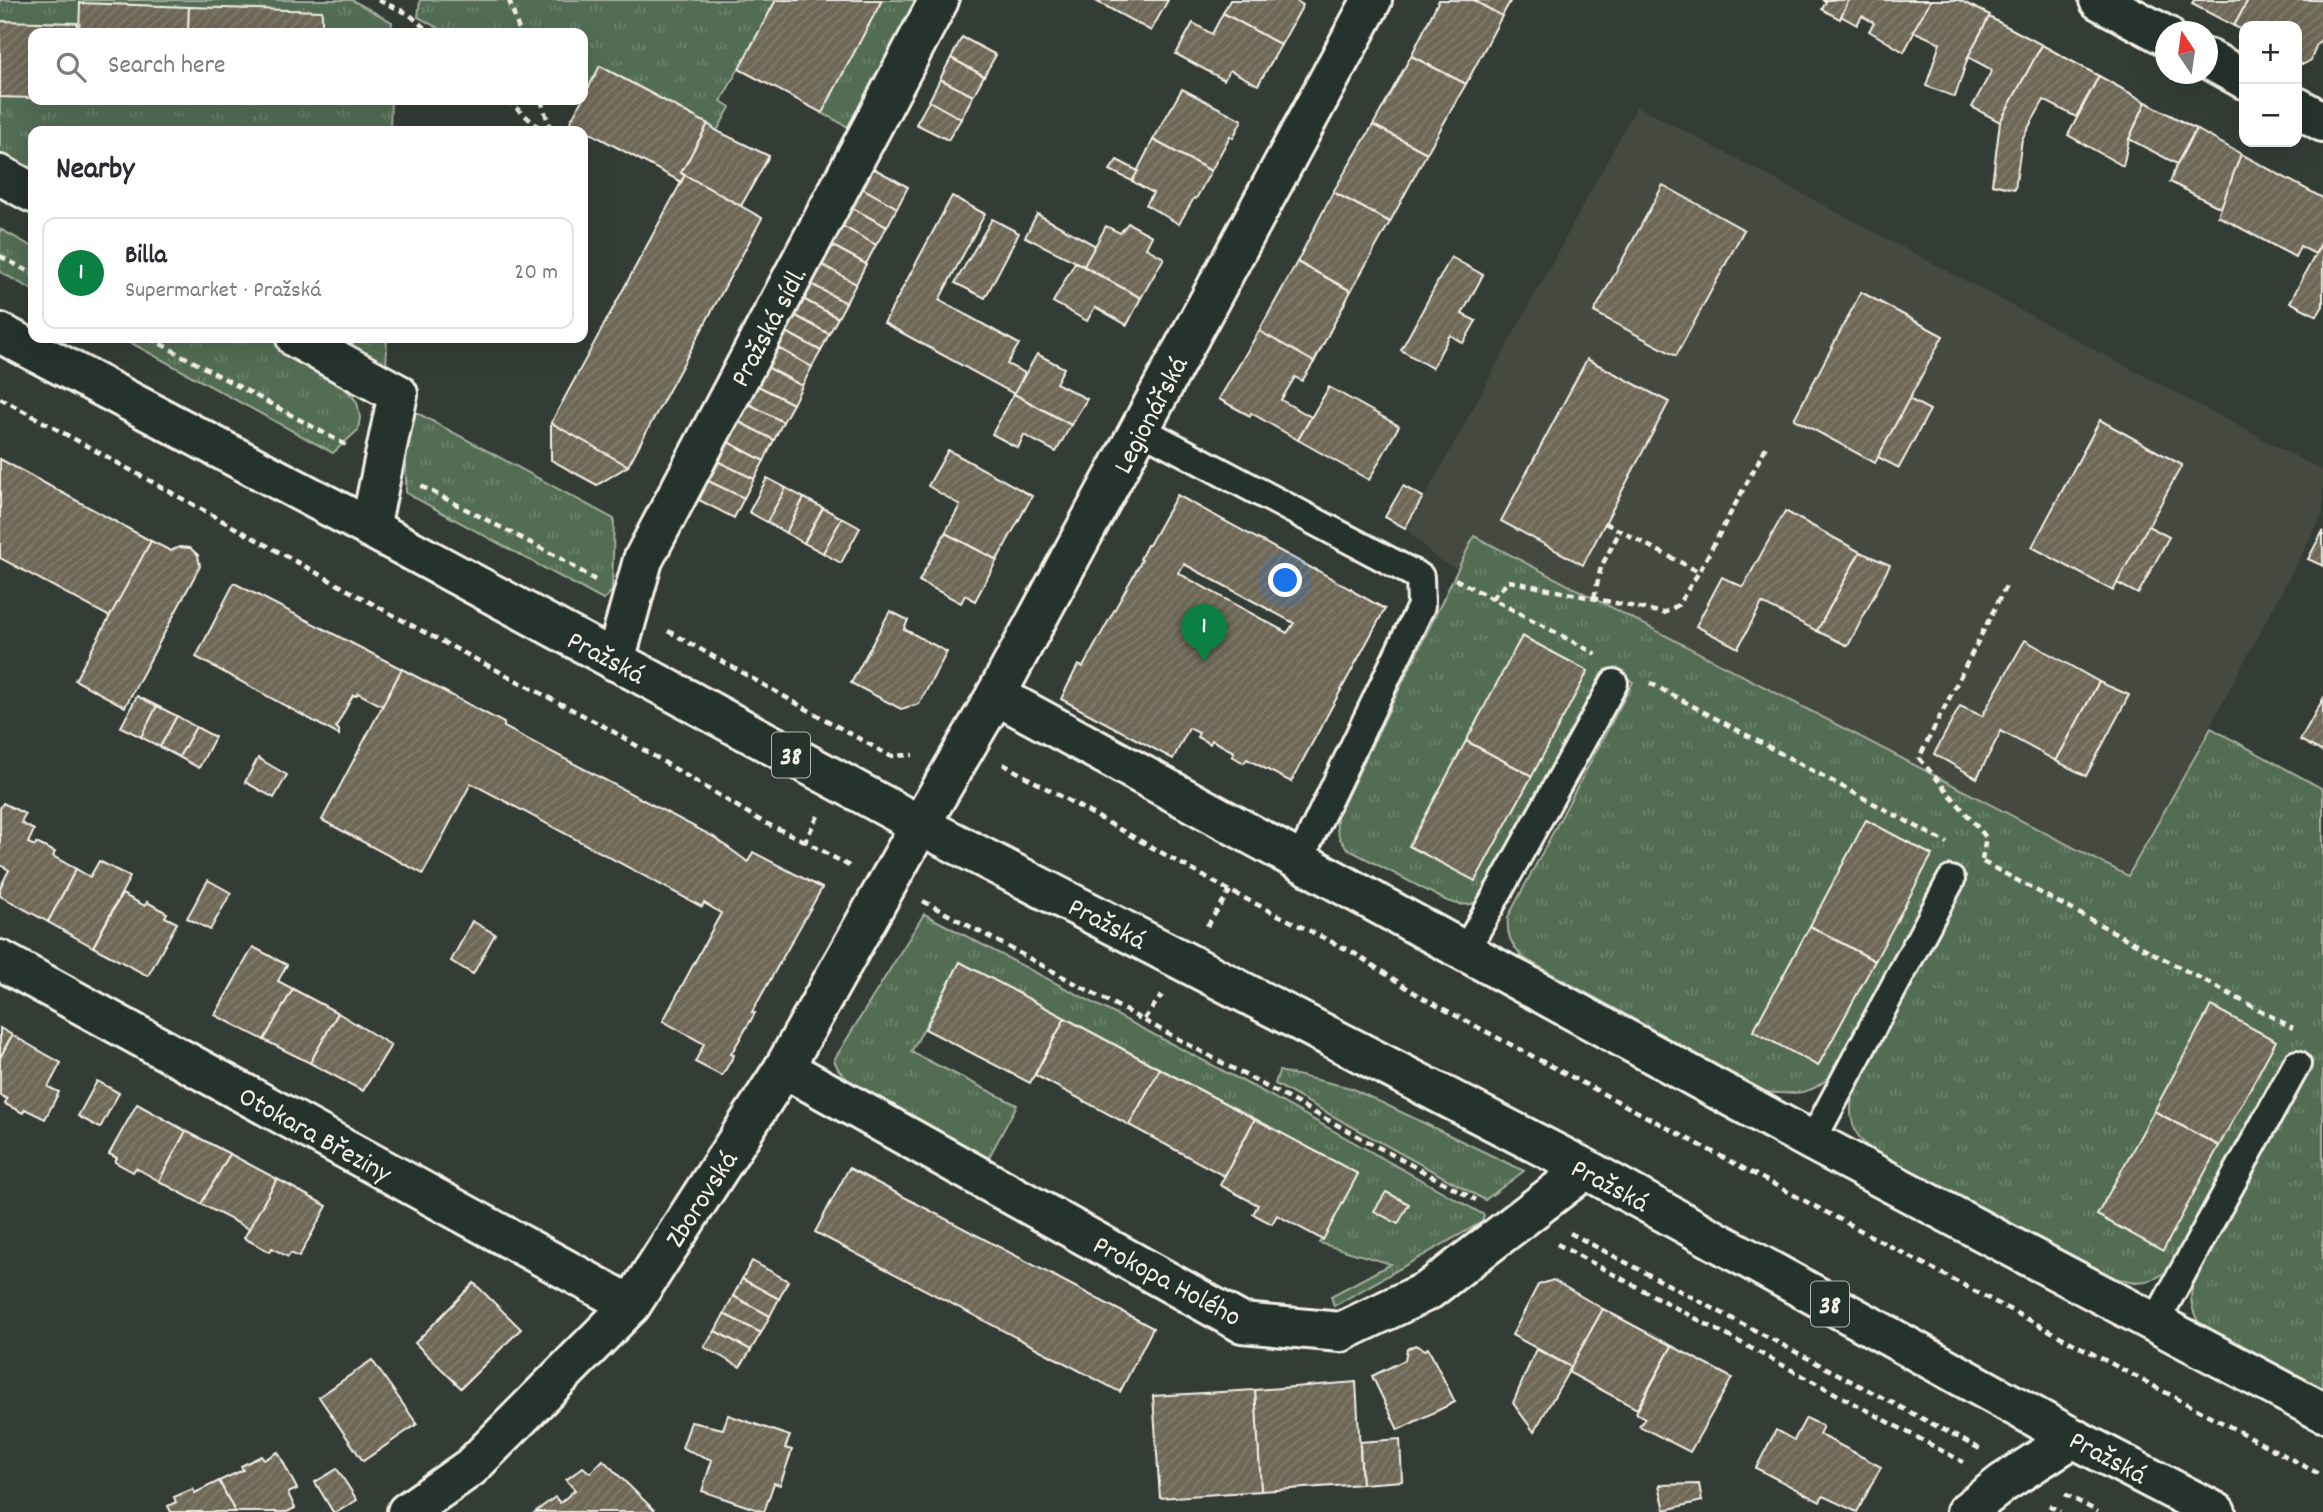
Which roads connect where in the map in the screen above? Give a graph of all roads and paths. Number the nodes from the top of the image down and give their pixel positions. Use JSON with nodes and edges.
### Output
{"nodes":[{"id":1,"x":378,"y":0,"type":"edge"},
{"id":2,"x":509,"y":0,"type":"edge"},
{"id":3,"x":939,"y":0,"type":"edge"},
{"id":4,"x":1372,"y":0,"type":"edge"},
{"id":5,"x":2099,"y":0,"type":"edge"},
{"id":6,"x":424,"y":28,"type":"edge"},
{"id":7,"x":518,"y":28,"type":"edge"},
{"id":8,"x":2155,"y":31,"type":"edge"},
{"id":9,"x":2218,"y":65,"type":"edge"},
{"id":10,"x":2239,"y":76,"type":"edge"},
{"id":11,"x":513,"y":105,"type":"edge"},
{"id":12,"x":543,"y":105,"type":"edge"},
{"id":13,"x":537,"y":126,"type":"edge"},
{"id":14,"x":549,"y":126,"type":"edge"},
{"id":15,"x":0,"y":175,"type":"edge"},
{"id":16,"x":28,"y":190,"type":"edge"},
{"id":17,"x":0,"y":256,"type":"edge"},
{"id":18,"x":28,"y":271,"type":"edge"},
{"id":19,"x":0,"y":333,"type":"edge"},
{"id":20,"x":159,"y":343,"type":"edge"},
{"id":21,"x":305,"y":343,"type":"edge"},
{"id":22,"x":0,"y":398,"type":"edge"},
{"id":23,"x":1140,"y":429,"type":"junction"},
{"id":24,"x":1766,"y":447,"type":"dead end"},
{"id":25,"x":383,"y":466,"type":"junction"},
{"id":26,"x":1605,"y":523,"type":"dead end"},
{"id":27,"x":370,"y":528,"type":"junction"},
{"id":28,"x":1620,"y":531,"type":"junction"},
{"id":29,"x":1699,"y":572,"type":"junction"},
{"id":30,"x":1453,"y":578,"type":"dead end"},
{"id":31,"x":2006,"y":586,"type":"dead end"},
{"id":32,"x":1492,"y":598,"type":"junction"},
{"id":33,"x":1594,"y":598,"type":"junction"},
{"id":34,"x":629,"y":605,"type":"junction"},
{"id":35,"x":1599,"y":656,"type":"dead end"},
{"id":36,"x":615,"y":660,"type":"junction"},
{"id":37,"x":1648,"y":682,"type":"dead end"},
{"id":38,"x":1614,"y":683,"type":"dead end"},
{"id":39,"x":996,"y":695,"type":"junction"},
{"id":40,"x":858,"y":738,"type":"junction"},
{"id":41,"x":965,"y":748,"type":"junction"},
{"id":42,"x":835,"y":779,"type":"junction"},
{"id":43,"x":920,"y":825,"type":"junction"},
{"id":44,"x":805,"y":841,"type":"junction"},
{"id":45,"x":1954,"y":847,"type":"dead end"},
{"id":46,"x":1974,"y":857,"type":"dead end"},
{"id":47,"x":1299,"y":860,"type":"junction"},
{"id":48,"x":1982,"y":861,"type":"junction"},
{"id":49,"x":1951,"y":880,"type":"dead end"},
{"id":50,"x":888,"y":882,"type":"junction"},
{"id":51,"x":1466,"y":950,"type":"junction"},
{"id":52,"x":0,"y":960,"type":"edge"},
{"id":53,"x":2298,"y":1031,"type":"dead end"},
{"id":54,"x":2297,"y":1064,"type":"dead end"},
{"id":55,"x":784,"y":1068,"type":"junction"},
{"id":56,"x":1812,"y":1141,"type":"junction"},
{"id":57,"x":1586,"y":1169,"type":"junction"},
{"id":58,"x":1522,"y":1219,"type":"junction"},
{"id":59,"x":631,"y":1305,"type":"junction"},
{"id":60,"x":2155,"y":1323,"type":"junction"},
{"id":61,"x":2323,"y":1412,"type":"edge"},
{"id":62,"x":2073,"y":1438,"type":"junction"},
{"id":63,"x":2323,"y":1476,"type":"edge"},
{"id":64,"x":2013,"y":1477,"type":"junction"},
{"id":65,"x":407,"y":1512,"type":"edge"},
{"id":66,"x":1966,"y":1512,"type":"edge"},
{"id":67,"x":2060,"y":1512,"type":"edge"},
{"id":68,"x":2216,"y":1512,"type":"edge"}],
"edges":[{"from":1,"to":6,"type":"path"},
{"from":2,"to":7,"type":"path"},
{"from":3,"to":34,"type":"street","name":"Pražská sídl."},
{"from":4,"to":23,"type":"street","name":"Legionářská"},
{"from":5,"to":8,"type":"street"},
{"from":9,"to":10,"type":"street"},
{"from":11,"to":13,"type":"path"},
{"from":12,"to":14,"type":"path"},
{"from":15,"to":16,"type":"street"},
{"from":17,"to":18,"type":"path"},
{"from":19,"to":27,"type":"street","name":"Pražská","number":"38"},
{"from":20,"to":25,"type":"path"},
{"from":21,"to":25,"type":"street"},
{"from":22,"to":44,"type":"path"},
{"from":23,"to":39,"type":"street","name":"Legionářská"},
{"from":23,"to":47,"type":"lane"},
{"from":24,"to":29,"type":"path"},
{"from":25,"to":27,"type":"street"},
{"from":25,"to":34,"type":"path"},
{"from":26,"to":28,"type":"path"},
{"from":27,"to":36,"type":"street","name":"Pražská","number":"38"},
{"from":28,"to":29,"type":"path"},
{"from":28,"to":33,"type":"path"},
{"from":29,"to":33,"type":"path"},
{"from":30,"to":32,"type":"path"},
{"from":31,"to":48,"type":"path"},
{"from":32,"to":33,"type":"path"},
{"from":32,"to":35,"type":"path"},
{"from":34,"to":36,"type":"street","name":"Pražská sídl."},
{"from":34,"to":40,"type":"path"},
{"from":36,"to":42,"type":"street","name":"Pražská","number":"38"},
{"from":37,"to":45,"type":"path"},
{"from":38,"to":51,"type":"lane"},
{"from":39,"to":41,"type":"street","name":"Legionářská"},
{"from":39,"to":47,"type":"street"},
{"from":40,"to":41,"type":"path"},
{"from":40,"to":42,"type":"path"},
{"from":41,"to":43,"type":"street","name":"Legionářská"},
{"from":41,"to":63,"type":"path"},
{"from":42,"to":43,"type":"street","name":"Pražská","number":"38"},
{"from":42,"to":44,"type":"path"},
{"from":43,"to":50,"type":"street","name":"Zborovská"},
{"from":43,"to":57,"type":"street","name":"Pražská","number":"38"},
{"from":44,"to":50,"type":"path"},
{"from":46,"to":48,"type":"path"},
{"from":47,"to":51,"type":"street"},
{"from":48,"to":53,"type":"path"},
{"from":49,"to":56,"type":"lane"},
{"from":50,"to":55,"type":"street","name":"Zborovská"},
{"from":50,"to":58,"type":"path"},
{"from":51,"to":56,"type":"street"},
{"from":52,"to":59,"type":"street","name":"Otokara Březiny"},
{"from":54,"to":60,"type":"lane"},
{"from":55,"to":58,"type":"street","name":"Prokopa Holého"},
{"from":55,"to":59,"type":"street","name":"Zborovská"},
{"from":56,"to":60,"type":"street"},
{"from":57,"to":58,"type":"street","name":"Prokopa Holého"},
{"from":57,"to":62,"type":"street","name":"Pražská","number":"38"},
{"from":58,"to":64,"type":"path"},
{"from":58,"to":64,"type":"path"},
{"from":59,"to":65,"type":"street","name":"Zborovská"},
{"from":60,"to":61,"type":"street"},
{"from":62,"to":64,"type":"street"},
{"from":62,"to":68,"type":"street","name":"Pražská","number":"38"},
{"from":64,"to":66,"type":"street"},
{"from":64,"to":67,"type":"path"}]}
